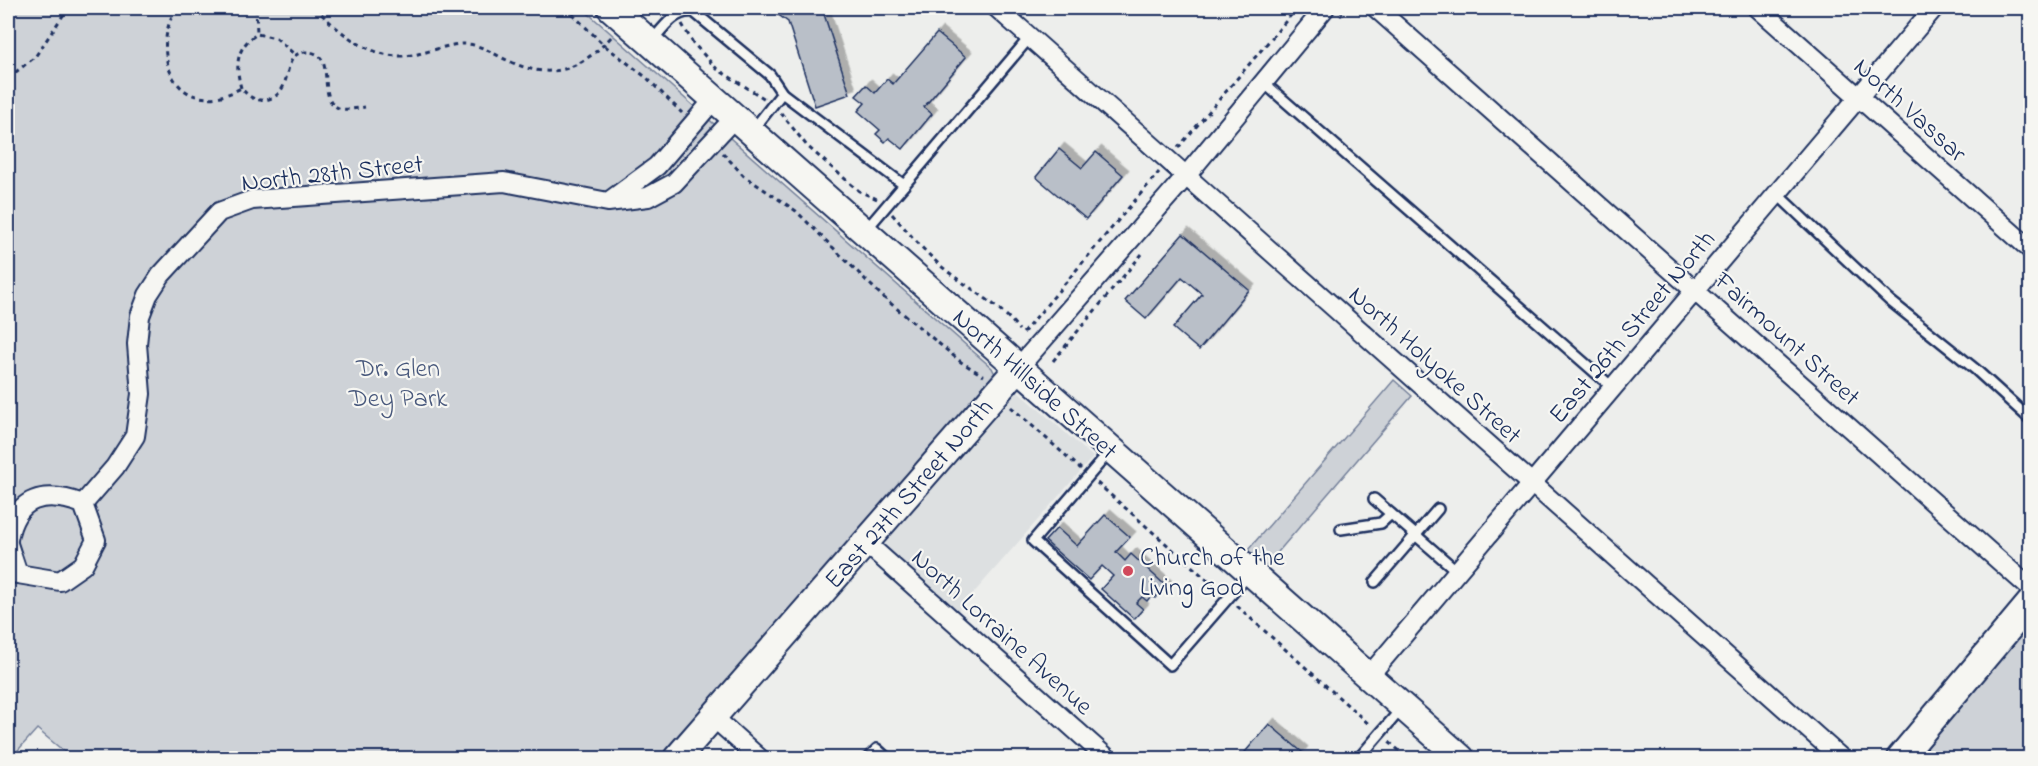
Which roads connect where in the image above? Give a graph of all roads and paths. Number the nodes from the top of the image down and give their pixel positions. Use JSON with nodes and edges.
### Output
{"nodes":[{"id":1,"x":68,"y":8,"type":"edge"},
{"id":2,"x":176,"y":8,"type":"edge"},
{"id":3,"x":256,"y":8,"type":"edge"},
{"id":4,"x":315,"y":8,"type":"edge"},
{"id":5,"x":566,"y":8,"type":"edge"},
{"id":6,"x":610,"y":8,"type":"edge"},
{"id":7,"x":997,"y":8,"type":"edge"},
{"id":8,"x":1325,"y":8,"type":"edge"},
{"id":9,"x":1376,"y":8,"type":"edge"},
{"id":10,"x":1758,"y":8,"type":"edge"},
{"id":11,"x":1934,"y":8,"type":"edge"},
{"id":12,"x":674,"y":18,"type":"junction"},
{"id":13,"x":257,"y":34,"type":"junction"},
{"id":14,"x":614,"y":34,"type":"dead end"},
{"id":15,"x":1030,"y":38,"type":"junction"},
{"id":16,"x":651,"y":42,"type":"junction"},
{"id":17,"x":604,"y":45,"type":"junction"},
{"id":18,"x":295,"y":55,"type":"junction"},
{"id":19,"x":8,"y":78,"type":"edge"},
{"id":20,"x":1263,"y":82,"type":"junction"},
{"id":21,"x":241,"y":88,"type":"junction"},
{"id":22,"x":782,"y":93,"type":"junction"},
{"id":23,"x":1858,"y":96,"type":"junction"},
{"id":24,"x":715,"y":98,"type":"junction"},
{"id":25,"x":772,"y":105,"type":"junction"},
{"id":26,"x":365,"y":107,"type":"dead end"},
{"id":27,"x":693,"y":124,"type":"junction"},
{"id":28,"x":744,"y":124,"type":"junction"},
{"id":29,"x":712,"y":142,"type":"junction"},
{"id":30,"x":1186,"y":176,"type":"junction"},
{"id":31,"x":904,"y":185,"type":"junction"},
{"id":32,"x":1776,"y":193,"type":"junction"},
{"id":33,"x":608,"y":202,"type":"junction"},
{"id":34,"x":886,"y":207,"type":"junction"},
{"id":35,"x":865,"y":231,"type":"junction"},
{"id":36,"x":2031,"y":249,"type":"edge"},
{"id":37,"x":1694,"y":290,"type":"junction"},
{"id":38,"x":1018,"y":330,"type":"dead end"},
{"id":39,"x":1019,"y":367,"type":"junction"},
{"id":40,"x":987,"y":377,"type":"dead end"},
{"id":41,"x":1613,"y":388,"type":"junction"},
{"id":42,"x":1014,"y":403,"type":"dead end"},
{"id":43,"x":2031,"y":419,"type":"edge"},
{"id":44,"x":1111,"y":449,"type":"junction"},
{"id":45,"x":1088,"y":476,"type":"junction"},
{"id":46,"x":1532,"y":483,"type":"junction"},
{"id":47,"x":1374,"y":499,"type":"dead end"},
{"id":48,"x":83,"y":504,"type":"junction"},
{"id":49,"x":1438,"y":509,"type":"dead end"},
{"id":50,"x":1391,"y":514,"type":"junction"},
{"id":51,"x":1341,"y":529,"type":"dead end"},
{"id":52,"x":1416,"y":536,"type":"junction"},
{"id":53,"x":8,"y":539,"type":"edge"},
{"id":54,"x":865,"y":542,"type":"junction"},
{"id":55,"x":8,"y":544,"type":"edge"},
{"id":56,"x":1457,"y":571,"type":"junction"},
{"id":57,"x":1250,"y":572,"type":"junction"},
{"id":58,"x":13,"y":580,"type":"edge"},
{"id":59,"x":1375,"y":582,"type":"dead end"},
{"id":60,"x":2031,"y":588,"type":"edge"},
{"id":61,"x":1228,"y":598,"type":"junction"},
{"id":62,"x":2031,"y":603,"type":"edge"},
{"id":63,"x":1368,"y":676,"type":"junction"},
{"id":64,"x":1403,"y":707,"type":"junction"},
{"id":65,"x":712,"y":716,"type":"junction"},
{"id":66,"x":1380,"y":734,"type":"junction"},
{"id":67,"x":677,"y":759,"type":"edge"},
{"id":68,"x":759,"y":759,"type":"edge"},
{"id":69,"x":868,"y":759,"type":"edge"},
{"id":70,"x":887,"y":759,"type":"edge"},
{"id":71,"x":1107,"y":759,"type":"edge"},
{"id":72,"x":1359,"y":759,"type":"edge"},
{"id":73,"x":1408,"y":759,"type":"edge"},
{"id":74,"x":1461,"y":759,"type":"edge"},
{"id":75,"x":1841,"y":759,"type":"edge"},
{"id":76,"x":1900,"y":759,"type":"edge"}],
"edges":[{"from":1,"to":19,"type":"path"},
{"from":2,"to":21,"type":"path"},
{"from":3,"to":13,"type":"path"},
{"from":4,"to":17,"type":"path"},
{"from":5,"to":17,"type":"path"},
{"from":6,"to":16,"type":"main road","name":"North Hillside Street"},
{"from":7,"to":15,"type":"street","name":"North Holyoke Street"},
{"from":8,"to":20,"type":"street","name":"East 27th Street North"},
{"from":9,"to":37,"type":"street","name":"Fairmount Street"},
{"from":10,"to":23,"type":"street","name":"North Vassar"},
{"from":11,"to":23,"type":"street","name":"East 26th Street North"},
{"from":12,"to":16,"type":"lane"},
{"from":12,"to":22,"type":"lane"},
{"from":12,"to":25,"type":"path"},
{"from":13,"to":18,"type":"path"},
{"from":13,"to":21,"type":"path"},
{"from":14,"to":17,"type":"path"},
{"from":15,"to":30,"type":"street","name":"North Holyoke Street"},
{"from":15,"to":31,"type":"lane"},
{"from":16,"to":24,"type":"main road","name":"North Hillside Street"},
{"from":17,"to":27,"type":"path"},
{"from":18,"to":21,"type":"path"},
{"from":18,"to":26,"type":"path"},
{"from":20,"to":30,"type":"street","name":"East 27th Street North"},
{"from":20,"to":41,"type":"lane"},
{"from":22,"to":25,"type":"lane"},
{"from":22,"to":31,"type":"lane"},
{"from":23,"to":32,"type":"street","name":"East 26th Street North"},
{"from":23,"to":36,"type":"street","name":"North Vassar"},
{"from":24,"to":27,"type":"street"},
{"from":24,"to":28,"type":"main road","name":"North Hillside Street"},
{"from":25,"to":28,"type":"lane"},
{"from":25,"to":34,"type":"path"},
{"from":27,"to":33,"type":"street"},
{"from":28,"to":29,"type":"street","name":"North 28th Street"},
{"from":28,"to":35,"type":"main road","name":"North Hillside Street"},
{"from":29,"to":33,"type":"street","name":"North 28th Street"},
{"from":29,"to":40,"type":"path"},
{"from":30,"to":39,"type":"street","name":"East 27th Street North"},
{"from":30,"to":46,"type":"street","name":"North Holyoke Street"},
{"from":31,"to":34,"type":"lane"},
{"from":32,"to":37,"type":"street","name":"East 26th Street North"},
{"from":32,"to":43,"type":"lane"},
{"from":33,"to":48,"type":"street","name":"North 28th Street"},
{"from":34,"to":35,"type":"lane"},
{"from":34,"to":38,"type":"path"},
{"from":35,"to":39,"type":"main road","name":"North Hillside Street"},
{"from":37,"to":41,"type":"street","name":"East 26th Street North"},
{"from":37,"to":60,"type":"street","name":"Fairmount Street"},
{"from":39,"to":44,"type":"main road","name":"North Hillside Street"},
{"from":39,"to":54,"type":"main road","name":"East 27th Street North"},
{"from":41,"to":46,"type":"street","name":"East 26th Street North"},
{"from":42,"to":45,"type":"path"},
{"from":44,"to":45,"type":"lane"},
{"from":44,"to":57,"type":"main road","name":"North Hillside Street"},
{"from":45,"to":61,"type":"path"},
{"from":45,"to":61,"type":"lane"},
{"from":46,"to":56,"type":"street","name":"East 26th Street North"},
{"from":46,"to":75,"type":"street","name":"North Holyoke Street"},
{"from":47,"to":50,"type":"lane"},
{"from":48,"to":53,"type":"street"},
{"from":48,"to":58,"type":"street"},
{"from":49,"to":52,"type":"lane"},
{"from":50,"to":51,"type":"lane"},
{"from":50,"to":52,"type":"lane"},
{"from":52,"to":56,"type":"lane"},
{"from":52,"to":59,"type":"lane"},
{"from":54,"to":65,"type":"main road","name":"East 27th Street North"},
{"from":54,"to":71,"type":"street","name":"North Lorraine Avenue"},
{"from":55,"to":58,"type":"street"},
{"from":56,"to":63,"type":"street","name":"East 26th Street North"},
{"from":57,"to":61,"type":"lane"},
{"from":57,"to":63,"type":"main road","name":"North Hillside Street"},
{"from":61,"to":66,"type":"path"},
{"from":62,"to":76,"type":"main road"},
{"from":63,"to":64,"type":"main road","name":"North Hillside Street"},
{"from":64,"to":66,"type":"lane"},
{"from":64,"to":74,"type":"main road","name":"North Hillside Street"},
{"from":65,"to":67,"type":"main road","name":"East 27th Street North"},
{"from":65,"to":68,"type":"street"},
{"from":66,"to":72,"type":"lane"},
{"from":66,"to":73,"type":"path"},
{"from":69,"to":70,"type":"lane"}]}
